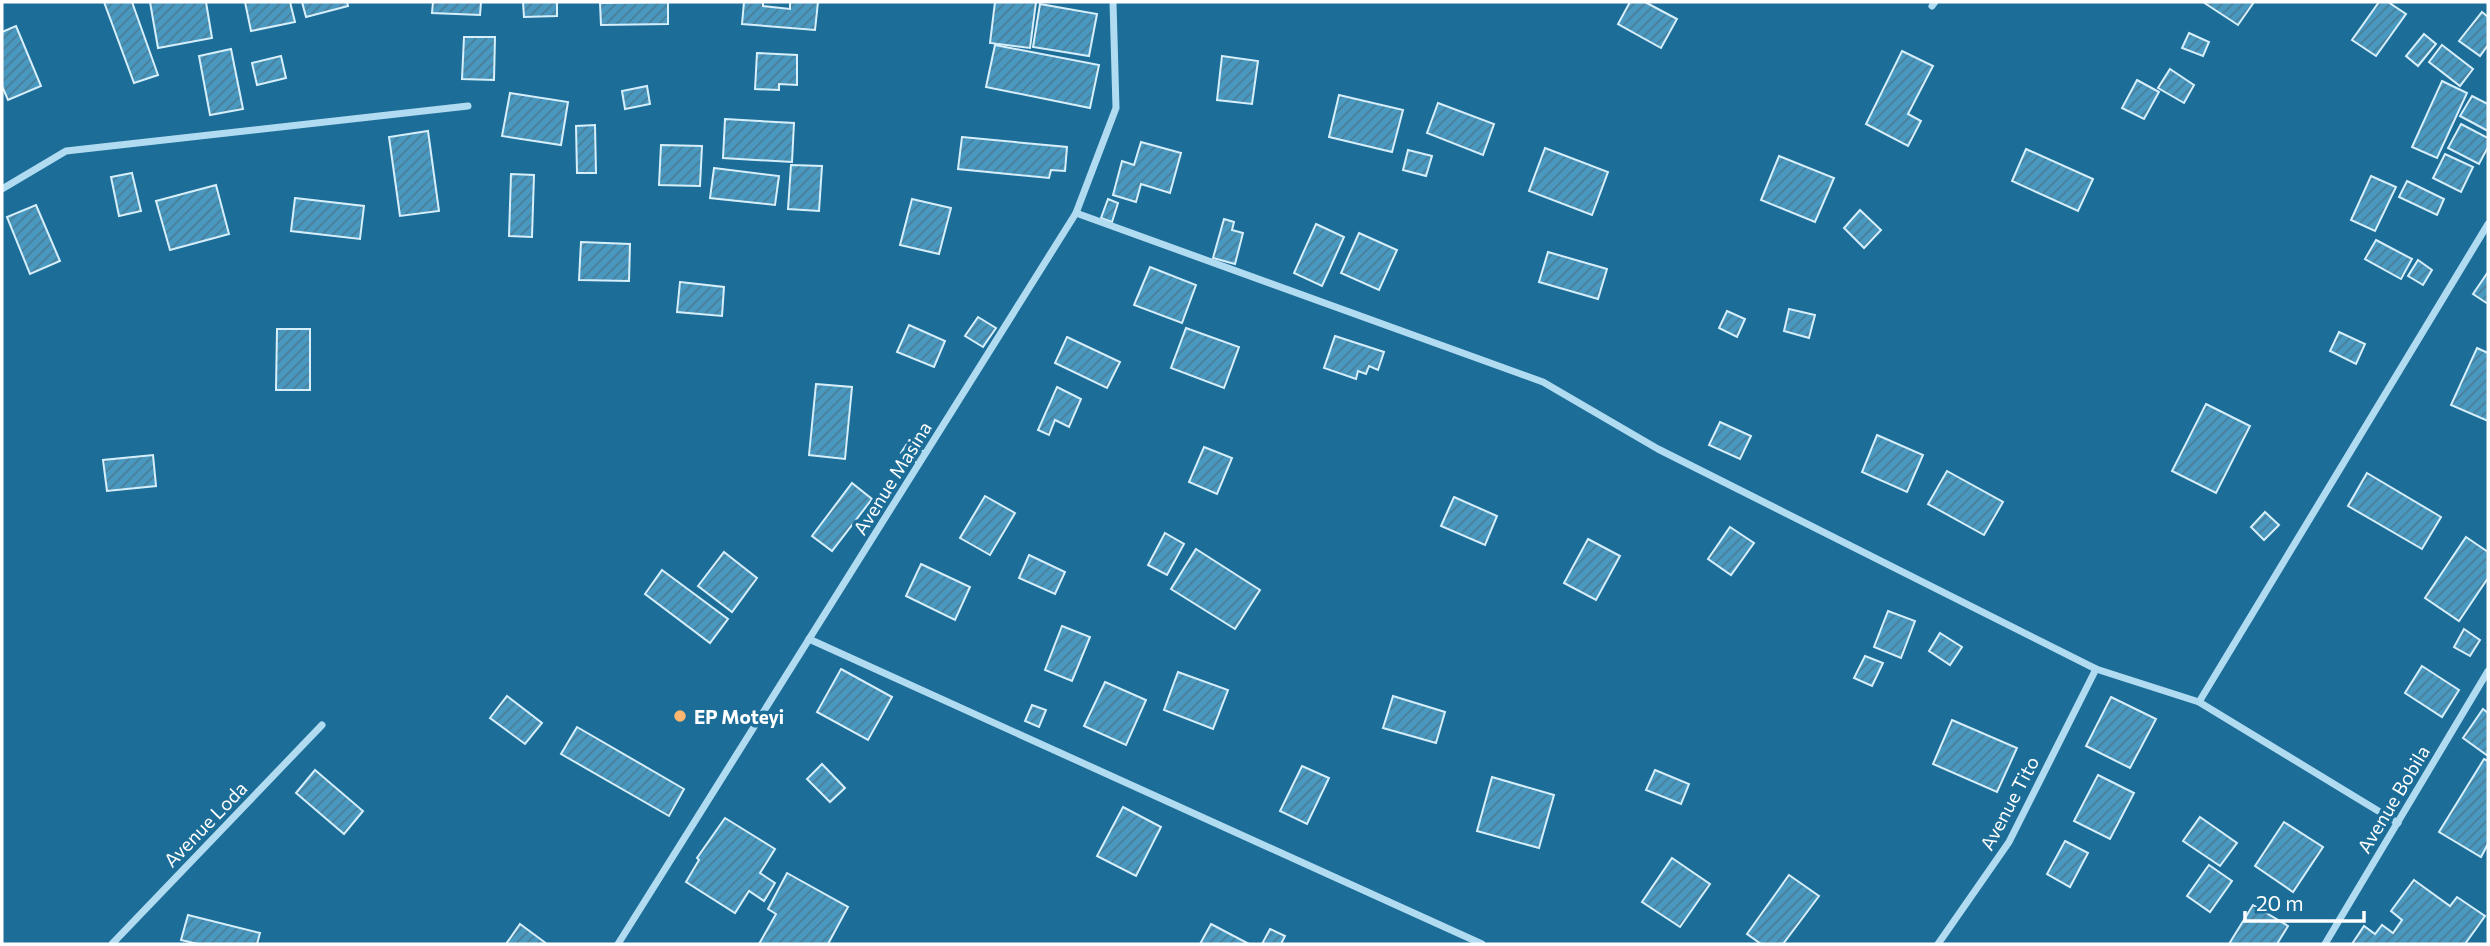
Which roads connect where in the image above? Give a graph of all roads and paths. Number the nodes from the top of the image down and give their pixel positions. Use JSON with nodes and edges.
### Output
{"nodes":[{"id":1,"x":1113,"y":2,"type":"edge"},
{"id":2,"x":468,"y":106,"type":"dead end"},
{"id":3,"x":2,"y":188,"type":"edge"},
{"id":4,"x":1076,"y":213,"type":"junction"},
{"id":5,"x":2488,"y":223,"type":"edge"},
{"id":6,"x":809,"y":639,"type":"junction"},
{"id":7,"x":2096,"y":669,"type":"junction"},
{"id":8,"x":2488,"y":671,"type":"edge"},
{"id":9,"x":2199,"y":702,"type":"junction"},
{"id":10,"x":322,"y":725,"type":"dead end"},
{"id":11,"x":2398,"y":822,"type":"junction"},
{"id":12,"x":112,"y":944,"type":"edge"},
{"id":13,"x":618,"y":944,"type":"edge"},
{"id":14,"x":1482,"y":944,"type":"edge"},
{"id":15,"x":1938,"y":944,"type":"edge"},
{"id":16,"x":2325,"y":944,"type":"edge"}],
"edges":[{"from":1,"to":4,"type":"street","name":"Avenue Masina"},
{"from":2,"to":3,"type":"street"},
{"from":4,"to":6,"type":"street","name":"Avenue Masina"},
{"from":4,"to":7,"type":"street"},
{"from":5,"to":9,"type":"street"},
{"from":6,"to":13,"type":"street","name":"Avenue Masina"},
{"from":6,"to":14,"type":"street"},
{"from":7,"to":9,"type":"street"},
{"from":7,"to":15,"type":"street","name":"Avenue Tito"},
{"from":8,"to":11,"type":"street","name":"Avenue Bobila"},
{"from":9,"to":11,"type":"street"},
{"from":10,"to":12,"type":"street","name":"Avenue Loda"},
{"from":11,"to":16,"type":"street","name":"Avenue Bobila"}]}
